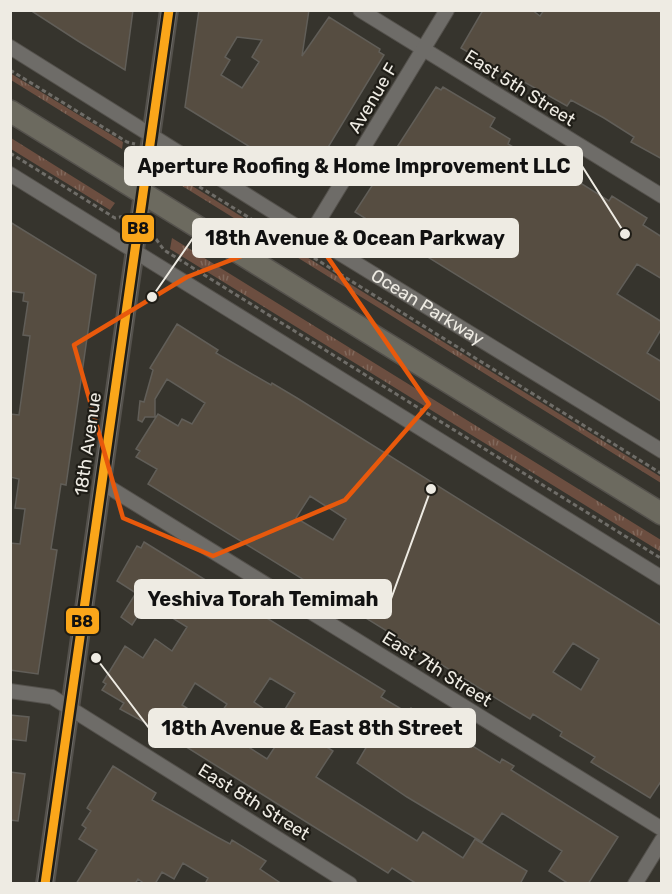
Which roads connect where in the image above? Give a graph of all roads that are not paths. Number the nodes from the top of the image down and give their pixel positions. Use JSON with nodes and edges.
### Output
{"nodes":[{"id":1,"x":169,"y":10,"type":"edge"},
{"id":2,"x":360,"y":10,"type":"edge"},
{"id":3,"x":447,"y":10,"type":"edge"},
{"id":4,"x":10,"y":47,"type":"edge"},
{"id":5,"x":424,"y":49,"type":"junction"},
{"id":6,"x":10,"y":111,"type":"edge"},
{"id":7,"x":152,"y":135,"type":"junction"},
{"id":8,"x":10,"y":174,"type":"edge"},
{"id":9,"x":143,"y":192,"type":"junction"},
{"id":10,"x":662,"y":196,"type":"edge"},
{"id":11,"x":310,"y":236,"type":"junction"},
{"id":12,"x":135,"y":250,"type":"junction"},
{"id":13,"x":662,"y":451,"type":"edge"},
{"id":14,"x":102,"y":483,"type":"junction"},
{"id":15,"x":662,"y":514,"type":"edge"},
{"id":16,"x":662,"y":578,"type":"edge"},
{"id":17,"x":10,"y":691,"type":"edge"},
{"id":18,"x":71,"y":710,"type":"junction"},
{"id":19,"x":662,"y":830,"type":"edge"},
{"id":20,"x":662,"y":840,"type":"edge"},
{"id":21,"x":45,"y":884,"type":"edge"},
{"id":22,"x":350,"y":884,"type":"edge"},
{"id":23,"x":634,"y":884,"type":"edge"}],
"edges":[{"from":1,"to":7,"type":"street","name":"18th Avenue"},
{"from":2,"to":5,"type":"street","name":"East 5th Street"},
{"from":3,"to":5,"type":"street","name":"Avenue F"},
{"from":4,"to":7,"type":"street","name":"Ocean Parkway"},
{"from":5,"to":10,"type":"street","name":"East 5th Street"},
{"from":5,"to":11,"type":"street","name":"Avenue F"},
{"from":6,"to":9,"type":"main road"},
{"from":7,"to":9,"type":"street","name":"18th Avenue"},
{"from":7,"to":11,"type":"street","name":"Ocean Parkway"},
{"from":8,"to":12,"type":"street"},
{"from":9,"to":12,"type":"street","name":"18th Avenue"},
{"from":9,"to":15,"type":"main road"},
{"from":11,"to":13,"type":"street","name":"Ocean Parkway"},
{"from":12,"to":14,"type":"street","name":"18th Avenue"},
{"from":12,"to":16,"type":"street"},
{"from":14,"to":18,"type":"street","name":"18th Avenue"},
{"from":14,"to":19,"type":"street","name":"East 7th Street"},
{"from":17,"to":18,"type":"street","name":"East 8th Street"},
{"from":18,"to":21,"type":"street","name":"18th Avenue"},
{"from":18,"to":22,"type":"street","name":"East 8th Street"},
{"from":20,"to":23,"type":"street"}]}
